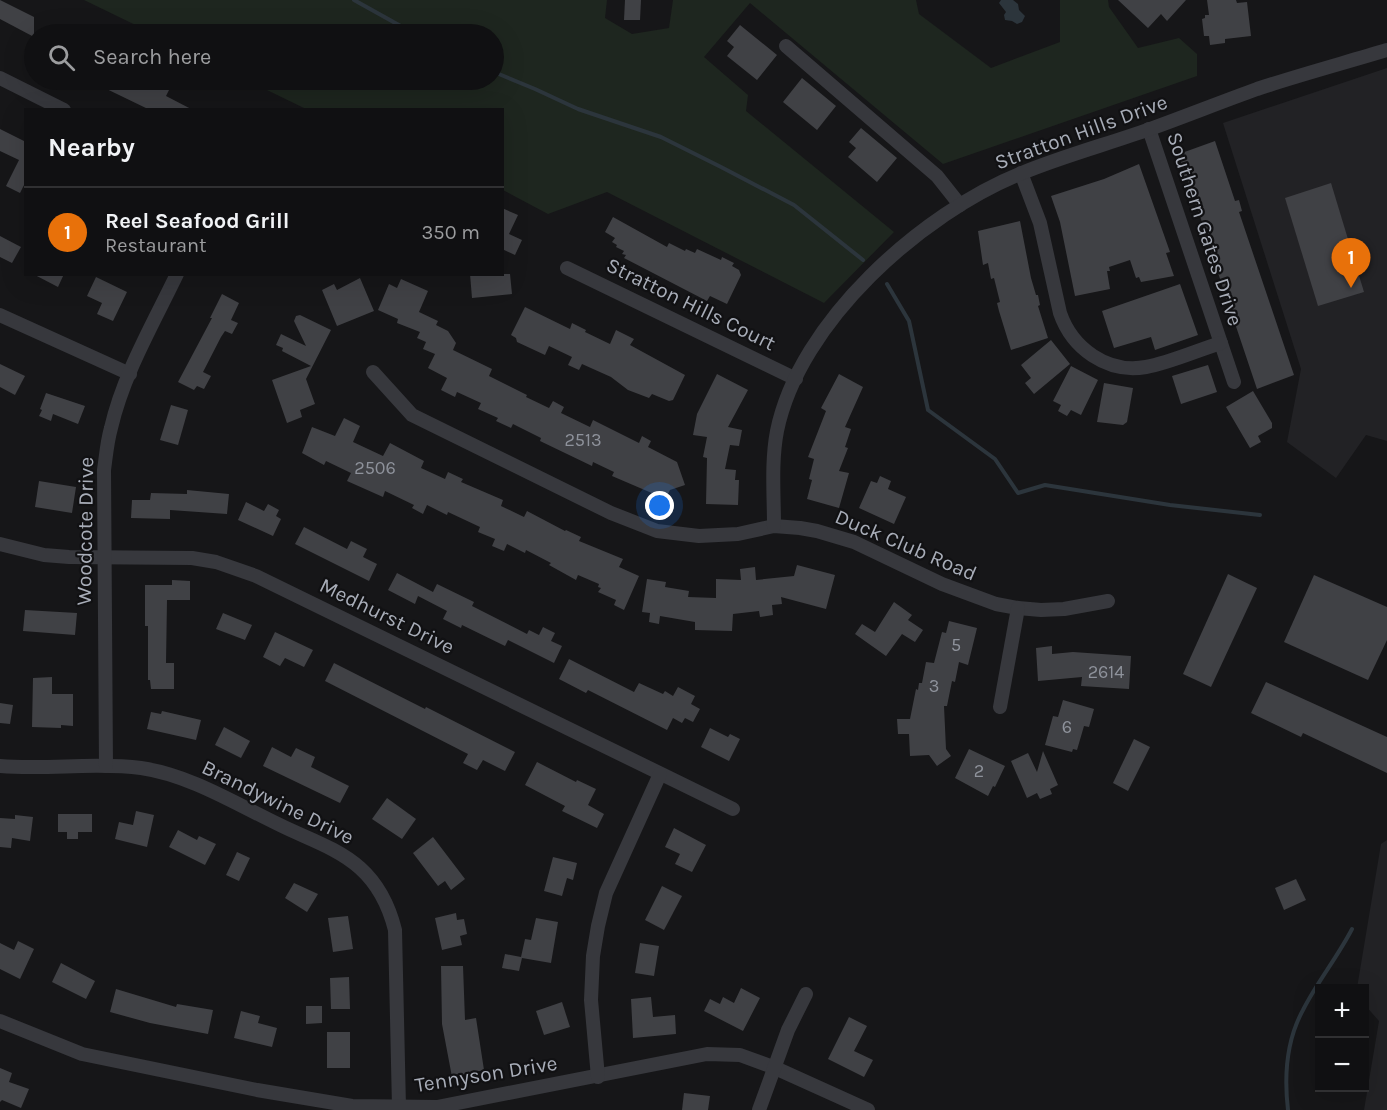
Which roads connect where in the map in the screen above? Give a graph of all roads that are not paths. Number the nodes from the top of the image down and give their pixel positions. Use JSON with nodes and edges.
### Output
{"nodes":[{"id":1,"x":786,"y":46,"type":"dead end"},
{"id":2,"x":1387,"y":50,"type":"edge"},
{"id":3,"x":0,"y":78,"type":"edge"},
{"id":4,"x":24,"y":90,"type":"edge"},
{"id":5,"x":24,"y":90,"type":"edge"},
{"id":6,"x":60,"y":108,"type":"edge"},
{"id":7,"x":1149,"y":129,"type":"junction"},
{"id":8,"x":1021,"y":173,"type":"junction"},
{"id":9,"x":960,"y":205,"type":"junction"},
{"id":10,"x":567,"y":268,"type":"dead end"},
{"id":11,"x":176,"y":276,"type":"edge"},
{"id":12,"x":0,"y":315,"type":"edge"},
{"id":13,"x":1221,"y":343,"type":"junction"},
{"id":14,"x":373,"y":372,"type":"dead end"},
{"id":15,"x":130,"y":374,"type":"junction"},
{"id":16,"x":796,"y":379,"type":"junction"},
{"id":17,"x":1234,"y":382,"type":"dead end"},
{"id":18,"x":774,"y":526,"type":"junction"},
{"id":19,"x":0,"y":544,"type":"edge"},
{"id":20,"x":104,"y":558,"type":"junction"},
{"id":21,"x":1108,"y":601,"type":"dead end"},
{"id":22,"x":1018,"y":608,"type":"junction"},
{"id":23,"x":999,"y":707,"type":"dead end"},
{"id":24,"x":0,"y":766,"type":"edge"},
{"id":25,"x":106,"y":766,"type":"junction"},
{"id":26,"x":660,"y":774,"type":"junction"},
{"id":27,"x":733,"y":809,"type":"dead end"},
{"id":28,"x":806,"y":994,"type":"dead end"},
{"id":29,"x":0,"y":1021,"type":"edge"},
{"id":30,"x":773,"y":1067,"type":"junction"},
{"id":31,"x":598,"y":1077,"type":"junction"},
{"id":32,"x":399,"y":1107,"type":"junction"},
{"id":33,"x":759,"y":1110,"type":"edge"},
{"id":34,"x":868,"y":1110,"type":"edge"}],
"edges":[{"from":1,"to":9,"type":"street"},
{"from":2,"to":7,"type":"street","name":"Stratton Hills Drive"},
{"from":3,"to":4,"type":"street"},
{"from":5,"to":6,"type":"street"},
{"from":7,"to":8,"type":"street","name":"Stratton Hills Drive"},
{"from":7,"to":13,"type":"street","name":"Southern Gates Drive"},
{"from":8,"to":9,"type":"street","name":"Stratton Hills Drive"},
{"from":8,"to":13,"type":"street","name":"Southern Gates Drive"},
{"from":9,"to":16,"type":"street","name":"Stratton Hills Drive"},
{"from":10,"to":16,"type":"street","name":"Stratton Hills Court"},
{"from":11,"to":15,"type":"street","name":"Woodcote Drive"},
{"from":12,"to":15,"type":"street"},
{"from":13,"to":17,"type":"street","name":"Southern Gates Drive"},
{"from":14,"to":18,"type":"street","name":"Duck Club Road"},
{"from":15,"to":20,"type":"street","name":"Woodcote Drive"},
{"from":16,"to":18,"type":"street","name":"Stratton Hills Drive"},
{"from":18,"to":22,"type":"street","name":"Duck Club Road"},
{"from":19,"to":20,"type":"street","name":"Medhurst Drive"},
{"from":20,"to":25,"type":"street","name":"Woodcote Drive"},
{"from":20,"to":26,"type":"street","name":"Medhurst Drive"},
{"from":21,"to":22,"type":"street","name":"Duck Club Road"},
{"from":22,"to":23,"type":"street"},
{"from":24,"to":25,"type":"street","name":"Brandywine Drive"},
{"from":25,"to":32,"type":"street","name":"Brandywine Drive"},
{"from":26,"to":27,"type":"street","name":"Medhurst Drive"},
{"from":26,"to":31,"type":"street"},
{"from":28,"to":30,"type":"street"},
{"from":29,"to":32,"type":"street","name":"Tennyson Drive"},
{"from":30,"to":31,"type":"street","name":"Tennyson Drive"},
{"from":30,"to":33,"type":"street"},
{"from":30,"to":34,"type":"street","name":"Tennyson Drive"},
{"from":31,"to":32,"type":"street","name":"Tennyson Drive"}]}
